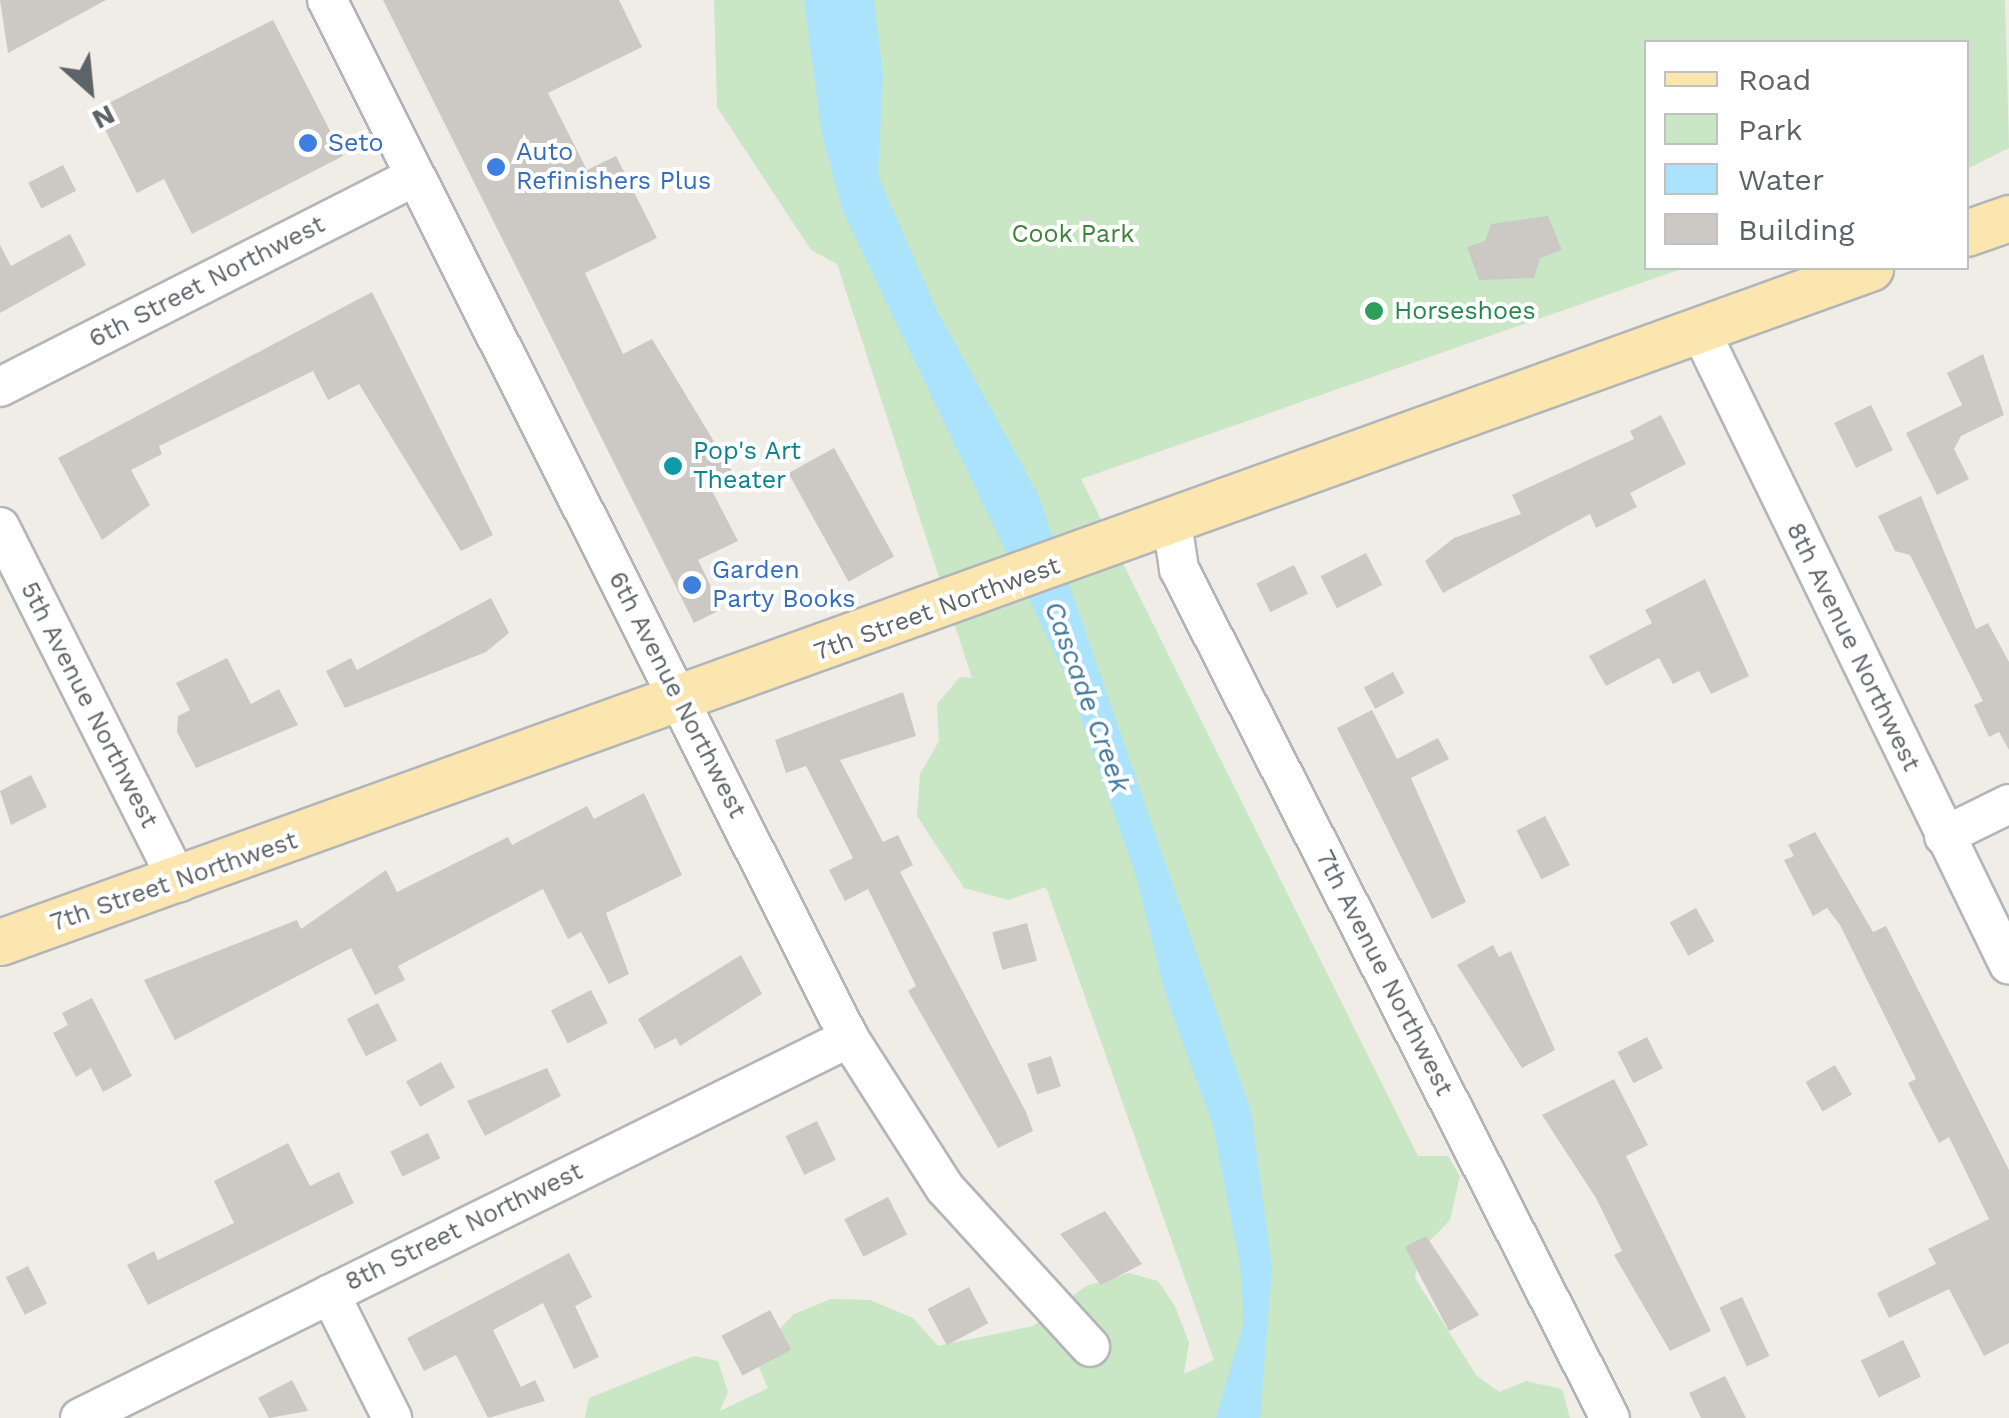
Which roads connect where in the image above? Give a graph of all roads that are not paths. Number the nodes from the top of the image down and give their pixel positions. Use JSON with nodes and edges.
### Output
{"nodes":[{"id":1,"x":327,"y":0,"type":"edge"},
{"id":2,"x":414,"y":177,"type":"junction"},
{"id":3,"x":2009,"y":218,"type":"edge"},
{"id":4,"x":1969,"y":232,"type":"edge"},
{"id":5,"x":1864,"y":270,"type":"edge"},
{"id":6,"x":1700,"y":328,"type":"junction"},
{"id":7,"x":0,"y":387,"type":"edge"},
{"id":8,"x":1172,"y":524,"type":"junction"},
{"id":9,"x":0,"y":527,"type":"edge"},
{"id":10,"x":681,"y":702,"type":"junction"},
{"id":11,"x":2009,"y":804,"type":"edge"},
{"id":12,"x":1944,"y":836,"type":"junction"},
{"id":13,"x":179,"y":882,"type":"junction"},
{"id":14,"x":0,"y":942,"type":"edge"},
{"id":15,"x":2009,"y":965,"type":"edge"},
{"id":16,"x":849,"y":1038,"type":"junction"},
{"id":17,"x":330,"y":1294,"type":"junction"},
{"id":18,"x":1090,"y":1347,"type":"dead end"},
{"id":19,"x":80,"y":1418,"type":"edge"},
{"id":20,"x":392,"y":1418,"type":"edge"},
{"id":21,"x":1610,"y":1418,"type":"edge"}],
"edges":[{"from":1,"to":2,"type":"street","name":"6th Avenue Northwest"},
{"from":2,"to":7,"type":"street","name":"6th Street Northwest"},
{"from":2,"to":10,"type":"street","name":"6th Avenue Northwest"},
{"from":3,"to":4,"type":"main road"},
{"from":5,"to":6,"type":"main road","name":"7th Street Northwest"},
{"from":6,"to":8,"type":"main road","name":"7th Street Northwest"},
{"from":6,"to":12,"type":"street","name":"8th Avenue Northwest"},
{"from":8,"to":10,"type":"main road","name":"7th Street Northwest"},
{"from":8,"to":21,"type":"street","name":"7th Avenue Northwest"},
{"from":9,"to":13,"type":"street","name":"5th Avenue Northwest"},
{"from":10,"to":13,"type":"main road","name":"7th Street Northwest"},
{"from":10,"to":16,"type":"street","name":"6th Avenue Northwest"},
{"from":11,"to":12,"type":"street"},
{"from":12,"to":15,"type":"street","name":"8th Avenue Northwest"},
{"from":13,"to":14,"type":"main road","name":"7th Street Northwest"},
{"from":16,"to":17,"type":"street","name":"8th Street Northwest"},
{"from":16,"to":18,"type":"street","name":"6th Avenue Northwest"},
{"from":17,"to":19,"type":"street","name":"8th Street Northwest"},
{"from":17,"to":20,"type":"street"}]}
